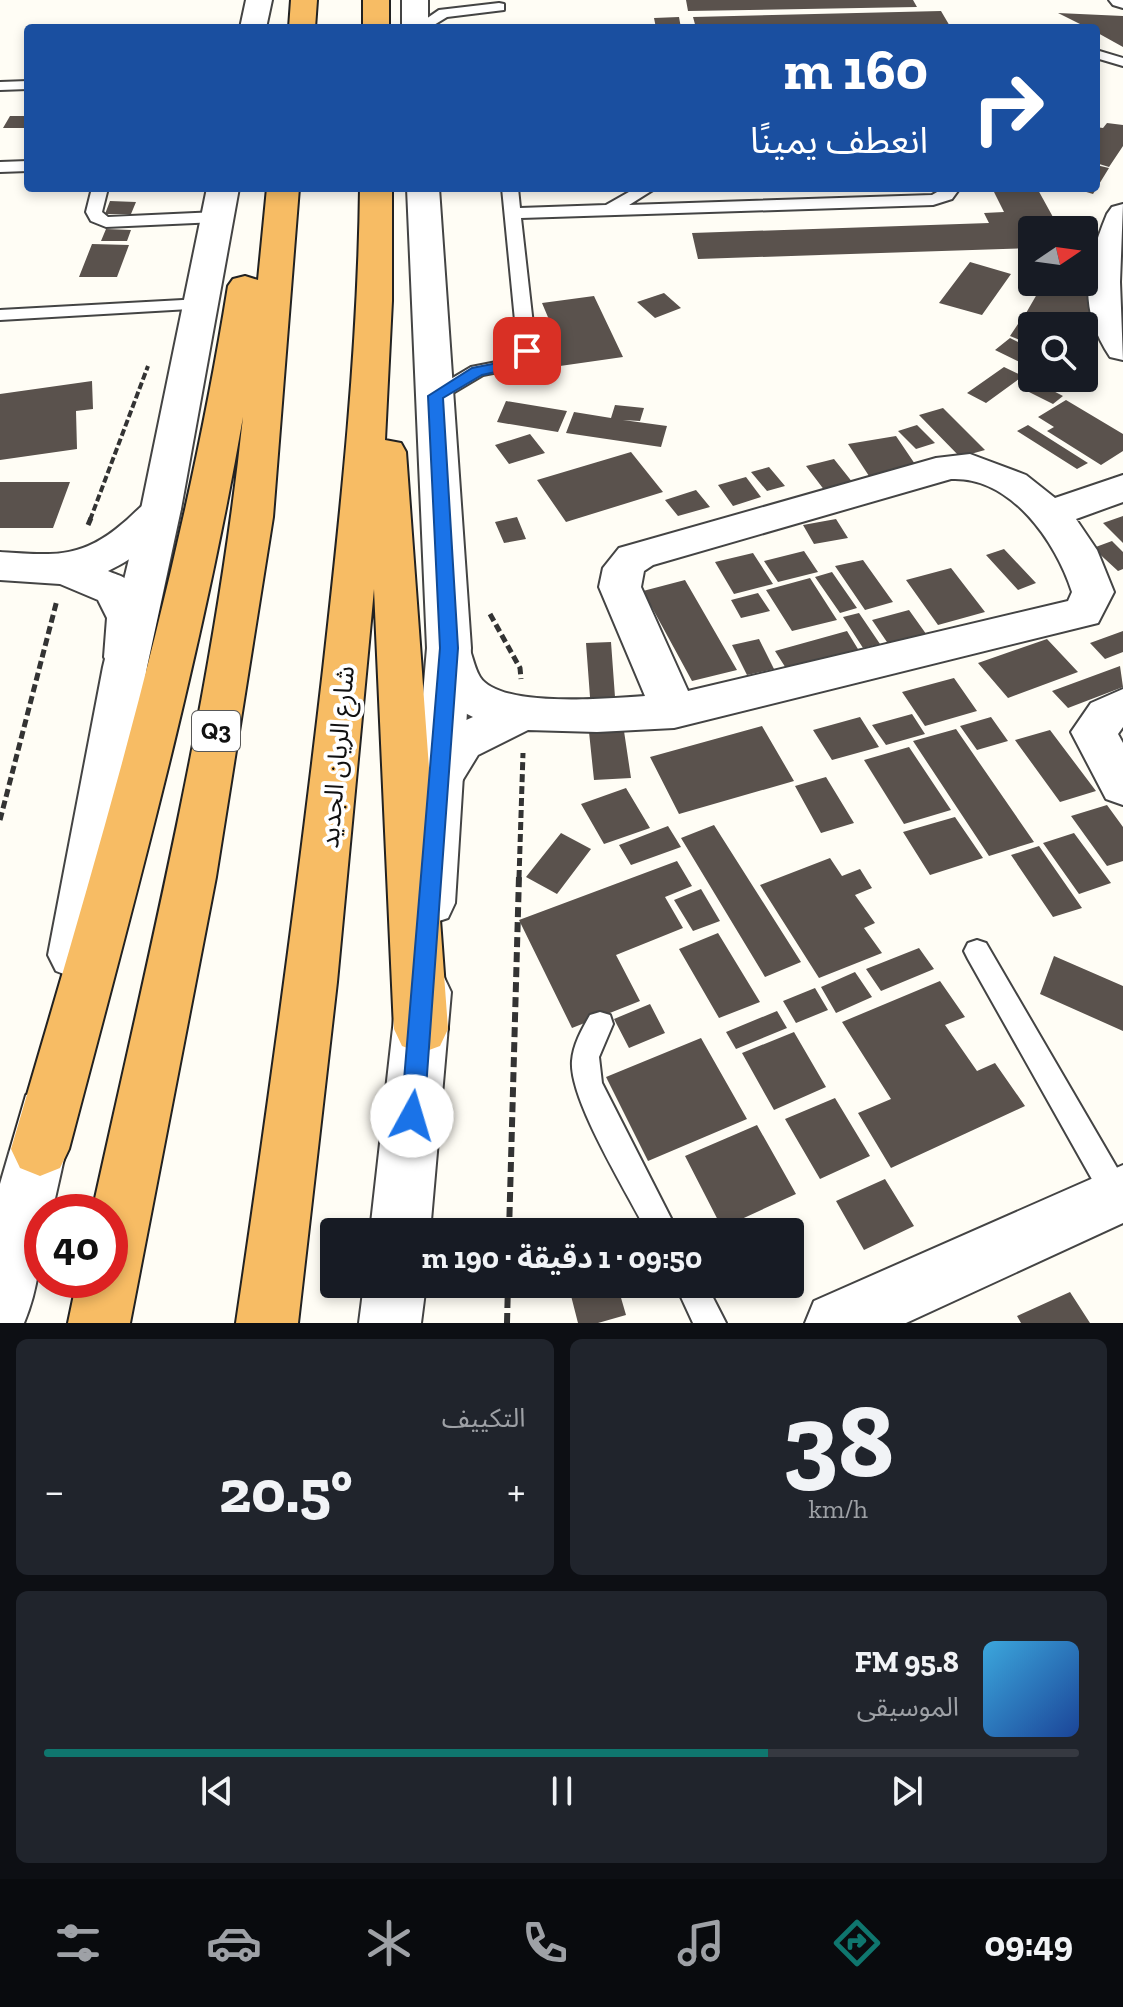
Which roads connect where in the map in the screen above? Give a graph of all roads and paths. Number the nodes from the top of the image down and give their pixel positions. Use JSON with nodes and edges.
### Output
{"nodes":[{"id":1,"x":259,"y":0,"type":"edge"},
{"id":2,"x":376,"y":0,"type":"edge"},
{"id":3,"x":415,"y":0,"type":"edge"},
{"id":4,"x":498,"y":16,"type":"edge"},
{"id":5,"x":254,"y":24,"type":"edge"},
{"id":6,"x":376,"y":24,"type":"edge"},
{"id":7,"x":418,"y":24,"type":"edge"},
{"id":8,"x":425,"y":24,"type":"edge"},
{"id":9,"x":1100,"y":55,"type":"edge"},
{"id":10,"x":1123,"y":62,"type":"edge"},
{"id":11,"x":24,"y":85,"type":"edge"},
{"id":12,"x":0,"y":86,"type":"edge"},
{"id":13,"x":24,"y":166,"type":"edge"},
{"id":14,"x":0,"y":167,"type":"edge"},
{"id":15,"x":99,"y":192,"type":"edge"},
{"id":16,"x":256,"y":192,"type":"edge"},
{"id":17,"x":283,"y":192,"type":"edge"},
{"id":18,"x":376,"y":192,"type":"edge"},
{"id":19,"x":423,"y":192,"type":"edge"},
{"id":20,"x":510,"y":192,"type":"edge"},
{"id":21,"x":641,"y":192,"type":"edge"},
{"id":22,"x":691,"y":192,"type":"edge"},
{"id":23,"x":949,"y":192,"type":"edge"},
{"id":24,"x":220,"y":203,"type":"edge"},
{"id":25,"x":695,"y":207,"type":"junction"},
{"id":26,"x":608,"y":210,"type":"junction"},
{"id":27,"x":513,"y":213,"type":"junction"},
{"id":28,"x":1123,"y":214,"type":"edge"},
{"id":29,"x":377,"y":274,"type":"junction"},
{"id":30,"x":185,"y":305,"type":"junction"},
{"id":31,"x":0,"y":315,"type":"edge"},
{"id":32,"x":1123,"y":349,"type":"edge"},
{"id":33,"x":477,"y":371,"type":"junction"},
{"id":34,"x":433,"y":376,"type":"junction"},
{"id":35,"x":1123,"y":488,"type":"edge"},
{"id":36,"x":161,"y":509,"type":"junction"},
{"id":37,"x":1050,"y":514,"type":"junction"},
{"id":38,"x":0,"y":566,"type":"edge"},
{"id":39,"x":65,"y":570,"type":"junction"},
{"id":40,"x":449,"y":648,"type":"junction"},
{"id":41,"x":125,"y":667,"type":"junction"},
{"id":42,"x":1123,"y":706,"type":"edge"},
{"id":43,"x":674,"y":711,"type":"junction"},
{"id":44,"x":524,"y":712,"type":"junction"},
{"id":45,"x":439,"y":778,"type":"junction"},
{"id":46,"x":1123,"y":786,"type":"edge"},
{"id":47,"x":0,"y":820,"type":"edge"},
{"id":48,"x":977,"y":951,"type":"dead end"},
{"id":49,"x":600,"y":1024,"type":"dead end"},
{"id":50,"x":421,"y":1029,"type":"junction"},
{"id":51,"x":40,"y":1149,"type":"junction"},
{"id":52,"x":125,"y":1194,"type":"edge"},
{"id":53,"x":1120,"y":1195,"type":"edge"},
{"id":54,"x":401,"y":1218,"type":"edge"},
{"id":55,"x":656,"y":1218,"type":"edge"},
{"id":56,"x":104,"y":1298,"type":"edge"},
{"id":57,"x":393,"y":1298,"type":"edge"},
{"id":58,"x":508,"y":1298,"type":"edge"},
{"id":59,"x":697,"y":1298,"type":"edge"},
{"id":60,"x":0,"y":1306,"type":"edge"},
{"id":61,"x":99,"y":1323,"type":"edge"},
{"id":62,"x":267,"y":1323,"type":"edge"},
{"id":63,"x":390,"y":1323,"type":"edge"},
{"id":64,"x":507,"y":1323,"type":"edge"},
{"id":65,"x":710,"y":1323,"type":"edge"},
{"id":66,"x":836,"y":1323,"type":"edge"}],
"edges":[{"from":1,"to":5,"type":"street"},
{"from":2,"to":6,"type":"highway"},
{"from":3,"to":7,"type":"street"},
{"from":4,"to":8,"type":"lane"},
{"from":9,"to":10,"type":"lane"},
{"from":11,"to":12,"type":"lane"},
{"from":13,"to":14,"type":"lane"},
{"from":15,"to":24,"type":"lane"},
{"from":16,"to":51,"type":"highway"},
{"from":17,"to":52,"type":"highway","number":"Q3"},
{"from":18,"to":29,"type":"highway","name":"شارع الريان الجديد"},
{"from":19,"to":34,"type":"street"},
{"from":20,"to":27,"type":"lane"},
{"from":21,"to":26,"type":"lane"},
{"from":22,"to":25,"type":"lane"},
{"from":23,"to":25,"type":"lane"},
{"from":24,"to":30,"type":"street"},
{"from":25,"to":26,"type":"lane"},
{"from":26,"to":27,"type":"lane"},
{"from":27,"to":33,"type":"lane"},
{"from":28,"to":32,"type":"street"},
{"from":29,"to":50,"type":"highway"},
{"from":29,"to":62,"type":"highway","name":"شارع الريان الجديد"},
{"from":30,"to":31,"type":"lane"},
{"from":30,"to":36,"type":"street"},
{"from":30,"to":39,"type":"path"},
{"from":33,"to":34,"type":"lane"},
{"from":33,"to":34,"type":"lane"},
{"from":34,"to":40,"type":"street"},
{"from":35,"to":37,"type":"street"},
{"from":36,"to":39,"type":"street"},
{"from":36,"to":41,"type":"street"},
{"from":37,"to":43,"type":"street"},
{"from":37,"to":43,"type":"street"},
{"from":38,"to":39,"type":"street"},
{"from":39,"to":41,"type":"street"},
{"from":39,"to":47,"type":"path"},
{"from":40,"to":44,"type":"street"},
{"from":40,"to":45,"type":"street"},
{"from":41,"to":51,"type":"street"},
{"from":42,"to":46,"type":"street"},
{"from":43,"to":44,"type":"street"},
{"from":44,"to":45,"type":"street"},
{"from":45,"to":50,"type":"street"},
{"from":48,"to":53,"type":"lane"},
{"from":49,"to":55,"type":"lane"},
{"from":50,"to":54,"type":"street"},
{"from":51,"to":60,"type":"street"},
{"from":53,"to":66,"type":"street"},
{"from":56,"to":61,"type":"highway"},
{"from":57,"to":63,"type":"street"},
{"from":58,"to":64,"type":"path"},
{"from":59,"to":65,"type":"lane"}]}
